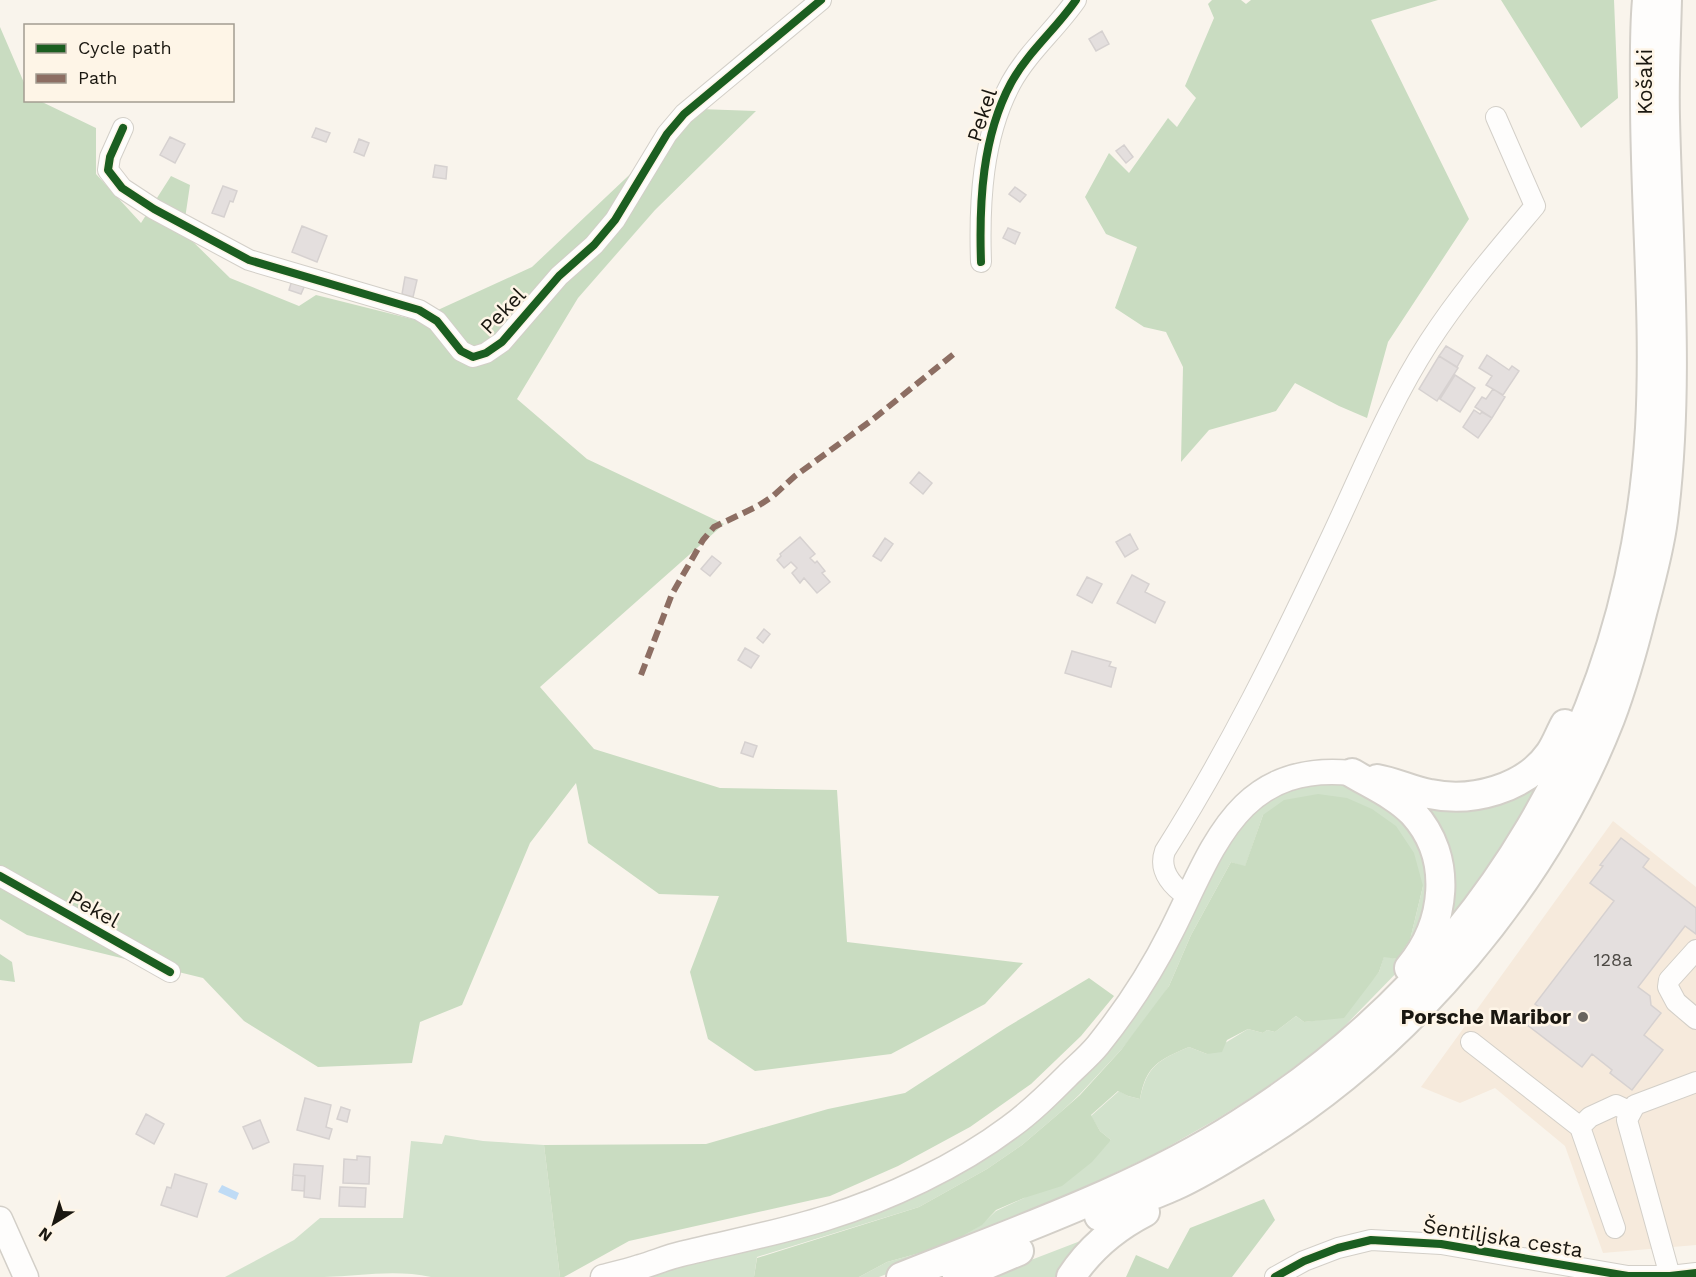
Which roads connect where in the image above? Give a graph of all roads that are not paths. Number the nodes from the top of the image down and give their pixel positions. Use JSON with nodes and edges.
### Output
{"nodes":[{"id":1,"x":821,"y":0,"type":"edge"},
{"id":2,"x":1076,"y":0,"type":"edge"},
{"id":3,"x":1656,"y":6,"type":"edge"},
{"id":4,"x":1496,"y":117,"type":"dead end"},
{"id":5,"x":123,"y":128,"type":"dead end"},
{"id":6,"x":981,"y":262,"type":"dead end"},
{"id":7,"x":1617,"y":630,"type":"junction"},
{"id":8,"x":1352,"y":773,"type":"junction"},
{"id":9,"x":0,"y":876,"type":"edge"},
{"id":10,"x":1188,"y":897,"type":"junction"},
{"id":11,"x":1696,"y":950,"type":"edge"},
{"id":12,"x":170,"y":972,"type":"dead end"},
{"id":13,"x":1696,"y":1019,"type":"edge"},
{"id":14,"x":1471,"y":1042,"type":"dead end"},
{"id":15,"x":1328,"y":1062,"type":"junction"},
{"id":16,"x":1696,"y":1082,"type":"edge"},
{"id":17,"x":1631,"y":1112,"type":"junction"},
{"id":18,"x":1581,"y":1127,"type":"junction"},
{"id":19,"x":1176,"y":1185,"type":"junction"},
{"id":20,"x":0,"y":1220,"type":"edge"},
{"id":21,"x":1615,"y":1228,"type":"dead end"},
{"id":22,"x":630,"y":1273,"type":"edge"},
{"id":23,"x":1696,"y":1273,"type":"edge"},
{"id":24,"x":1670,"y":1276,"type":"edge"},
{"id":25,"x":26,"y":1277,"type":"edge"},
{"id":26,"x":603,"y":1277,"type":"edge"},
{"id":27,"x":902,"y":1277,"type":"edge"},
{"id":28,"x":957,"y":1277,"type":"edge"},
{"id":29,"x":1071,"y":1277,"type":"edge"},
{"id":30,"x":1275,"y":1277,"type":"edge"}],
"edges":[{"from":1,"to":5,"type":"street","name":"Pekel"},
{"from":2,"to":6,"type":"street","name":"Pekel"},
{"from":3,"to":7,"type":"highway","name":"Košaki"},
{"from":3,"to":19,"type":"highway","name":"Košaki"},
{"from":4,"to":10,"type":"street"},
{"from":7,"to":8,"type":"highway"},
{"from":7,"to":15,"type":"highway"},
{"from":8,"to":10,"type":"main road"},
{"from":8,"to":15,"type":"highway"},
{"from":9,"to":12,"type":"street","name":"Pekel"},
{"from":10,"to":22,"type":"main road"},
{"from":11,"to":13,"type":"street"},
{"from":14,"to":18,"type":"street"},
{"from":15,"to":27,"type":"highway"},
{"from":16,"to":17,"type":"street"},
{"from":17,"to":18,"type":"street"},
{"from":17,"to":24,"type":"street"},
{"from":18,"to":21,"type":"street"},
{"from":19,"to":28,"type":"highway"},
{"from":19,"to":29,"type":"highway"},
{"from":20,"to":25,"type":"main road"},
{"from":22,"to":26,"type":"main road"},
{"from":23,"to":24,"type":"street","name":"Šentiljska cesta"},
{"from":24,"to":30,"type":"street","name":"Šentiljska cesta"}]}
